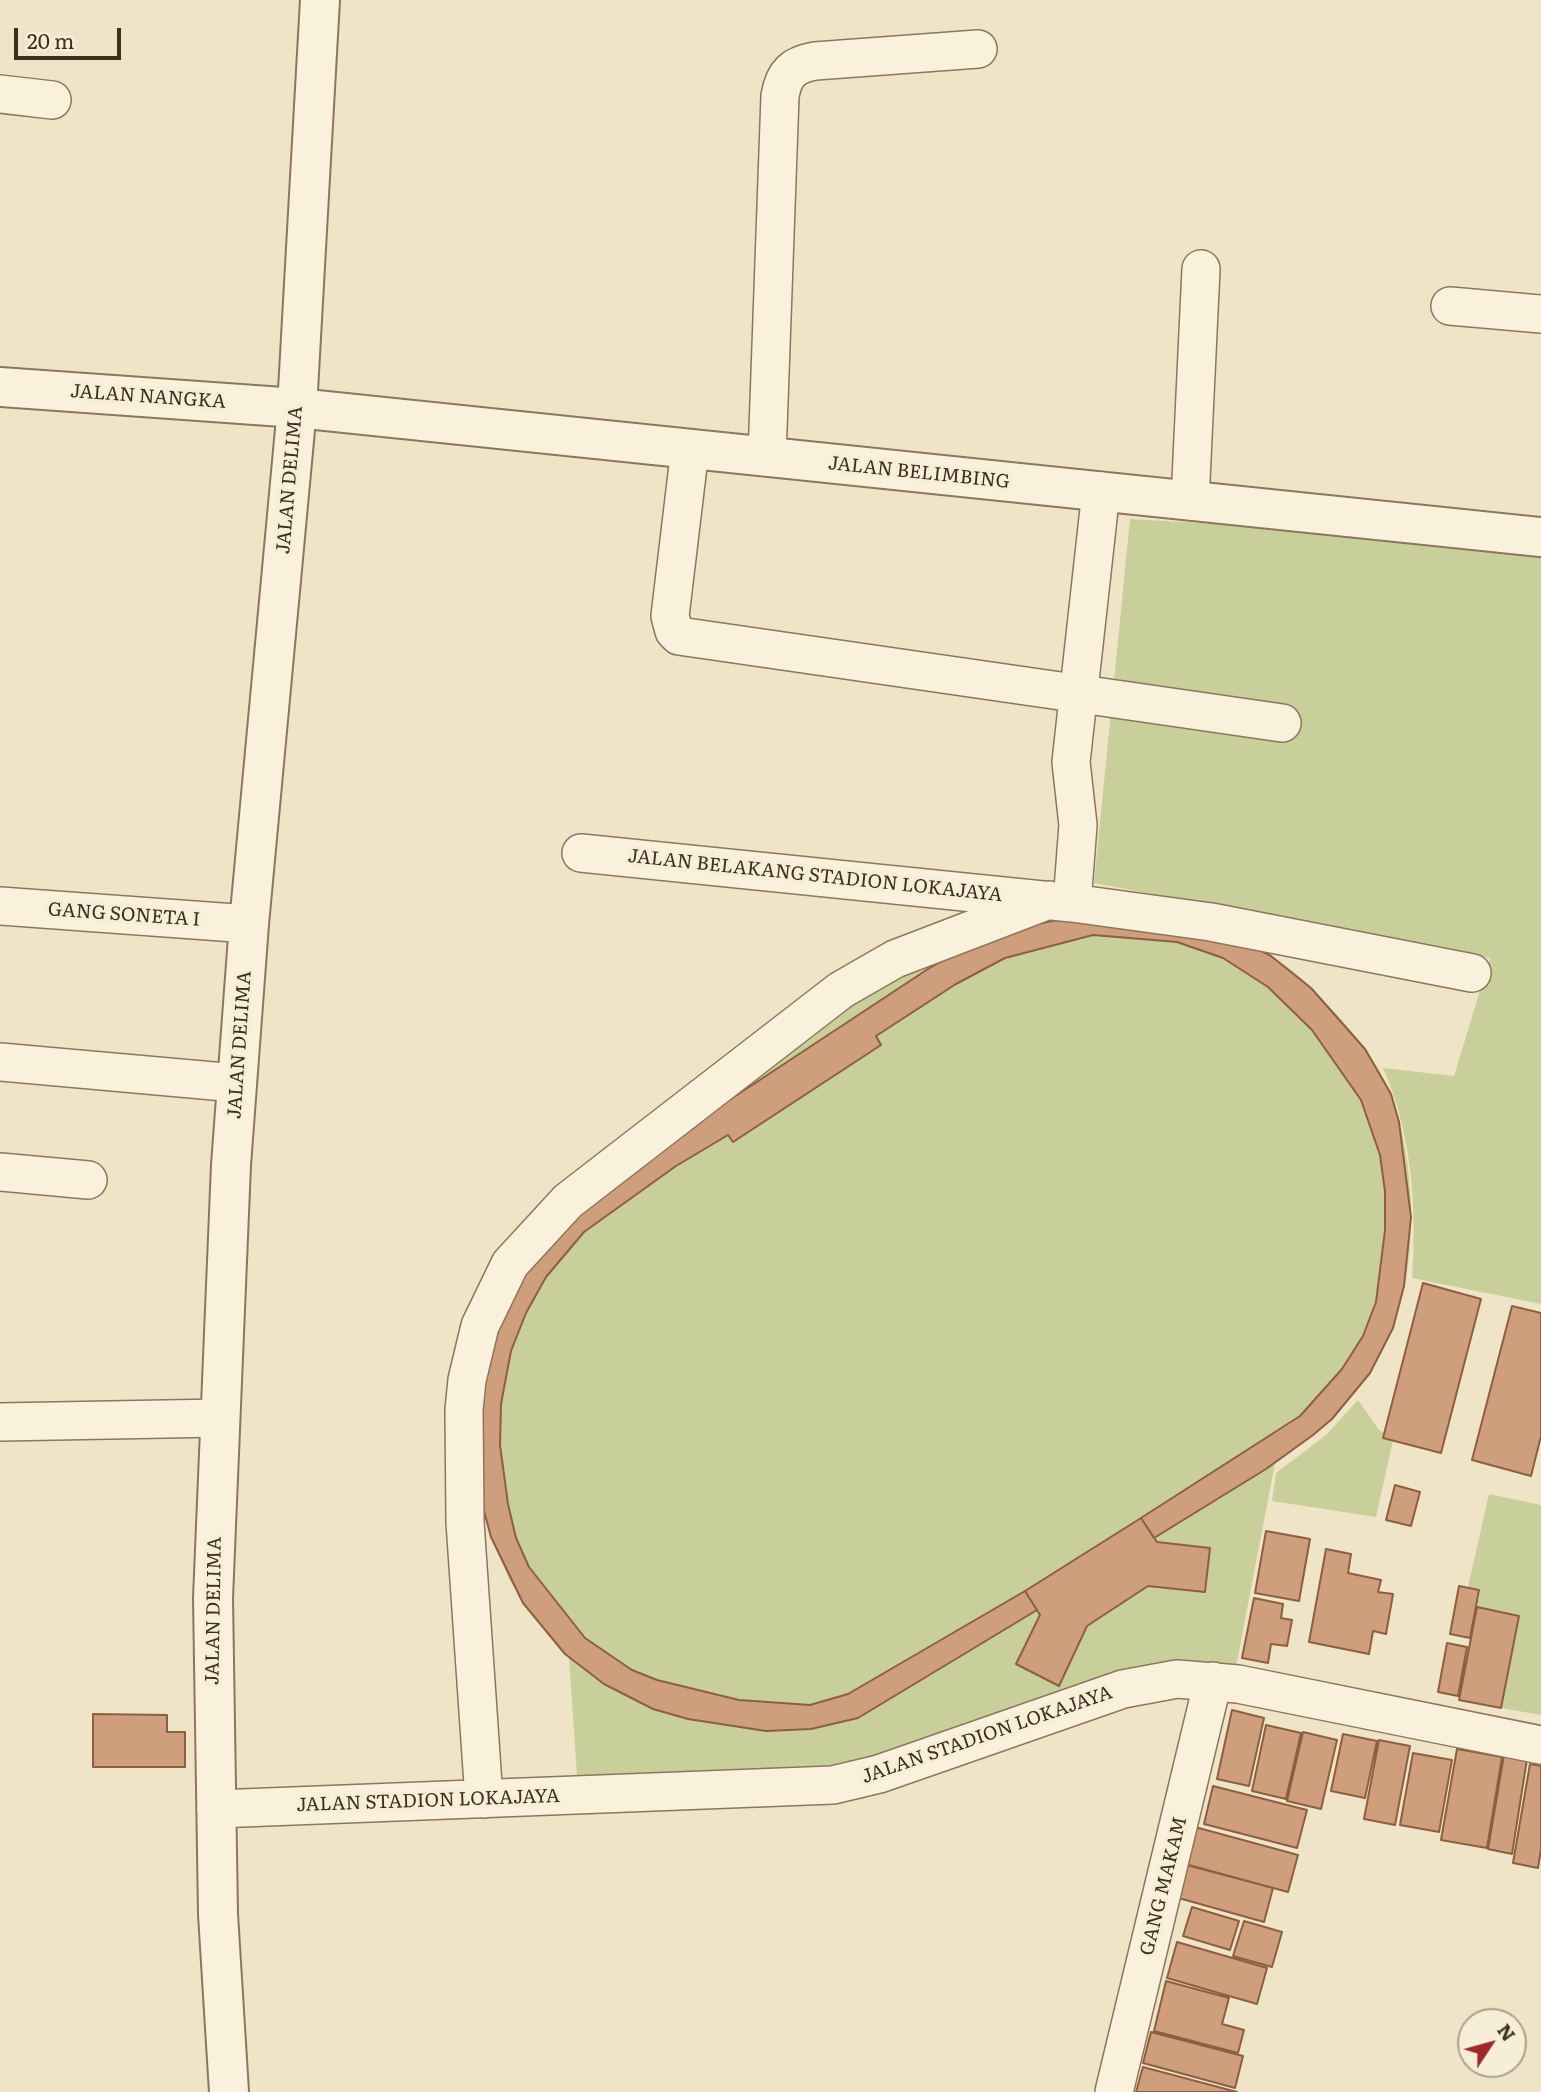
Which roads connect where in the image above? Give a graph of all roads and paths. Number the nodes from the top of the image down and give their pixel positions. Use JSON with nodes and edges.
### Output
{"nodes":[{"id":1,"x":320,"y":0,"type":"edge"},
{"id":2,"x":978,"y":48,"type":"dead end"},
{"id":3,"x":0,"y":94,"type":"edge"},
{"id":4,"x":52,"y":100,"type":"dead end"},
{"id":5,"x":1201,"y":268,"type":"dead end"},
{"id":6,"x":1450,"y":306,"type":"dead end"},
{"id":7,"x":1541,"y":314,"type":"edge"},
{"id":8,"x":0,"y":387,"type":"edge"},
{"id":9,"x":297,"y":408,"type":"junction"},
{"id":10,"x":690,"y":449,"type":"junction"},
{"id":11,"x":767,"y":457,"type":"junction"},
{"id":12,"x":1101,"y":491,"type":"junction"},
{"id":13,"x":1190,"y":501,"type":"junction"},
{"id":14,"x":1541,"y":537,"type":"edge"},
{"id":15,"x":1079,"y":694,"type":"junction"},
{"id":16,"x":1282,"y":723,"type":"dead end"},
{"id":17,"x":581,"y":853,"type":"dead end"},
{"id":18,"x":1061,"y":901,"type":"junction"},
{"id":19,"x":0,"y":906,"type":"edge"},
{"id":20,"x":249,"y":924,"type":"junction"},
{"id":21,"x":1472,"y":973,"type":"dead end"},
{"id":22,"x":0,"y":1062,"type":"edge"},
{"id":23,"x":236,"y":1083,"type":"junction"},
{"id":24,"x":0,"y":1172,"type":"edge"},
{"id":25,"x":88,"y":1180,"type":"dead end"},
{"id":26,"x":220,"y":1418,"type":"junction"},
{"id":27,"x":0,"y":1422,"type":"edge"},
{"id":28,"x":1213,"y":1681,"type":"junction"},
{"id":29,"x":1541,"y":1745,"type":"edge"},
{"id":30,"x":484,"y":1800,"type":"junction"},
{"id":31,"x":216,"y":1809,"type":"junction"},
{"id":32,"x":229,"y":2092,"type":"edge"},
{"id":33,"x":1114,"y":2092,"type":"edge"}],
"edges":[{"from":1,"to":9,"type":"street","name":"JALAN DELIMA"},
{"from":2,"to":11,"type":"street"},
{"from":3,"to":4,"type":"street"},
{"from":5,"to":13,"type":"street"},
{"from":6,"to":7,"type":"street"},
{"from":8,"to":9,"type":"street","name":"JALAN NANGKA"},
{"from":9,"to":10,"type":"street","name":"JALAN BELIMBING"},
{"from":9,"to":20,"type":"street","name":"JALAN DELIMA"},
{"from":10,"to":11,"type":"street","name":"JALAN BELIMBING"},
{"from":10,"to":15,"type":"street"},
{"from":11,"to":12,"type":"street","name":"JALAN BELIMBING"},
{"from":12,"to":13,"type":"street","name":"JALAN BELIMBING"},
{"from":12,"to":15,"type":"street"},
{"from":13,"to":14,"type":"street","name":"JALAN BELIMBING"},
{"from":15,"to":16,"type":"street"},
{"from":15,"to":18,"type":"street"},
{"from":17,"to":18,"type":"street","name":"JALAN BELAKANG STADION LOKAJAYA"},
{"from":18,"to":21,"type":"street","name":"JALAN BELAKANG STADION LOKAJAYA"},
{"from":18,"to":30,"type":"street","name":"JALAN BELAKANG STADION LOKAJAYA"},
{"from":19,"to":20,"type":"street","name":"GANG SONETA I"},
{"from":20,"to":23,"type":"street","name":"JALAN DELIMA"},
{"from":22,"to":23,"type":"street"},
{"from":23,"to":26,"type":"street","name":"JALAN DELIMA"},
{"from":24,"to":25,"type":"street"},
{"from":26,"to":27,"type":"street"},
{"from":26,"to":31,"type":"street","name":"JALAN DELIMA"},
{"from":28,"to":29,"type":"street","name":"JALAN STADION LOKAJAYA"},
{"from":28,"to":30,"type":"street","name":"JALAN STADION LOKAJAYA"},
{"from":28,"to":33,"type":"street","name":"GANG MAKAM"},
{"from":30,"to":31,"type":"street","name":"JALAN STADION LOKAJAYA"},
{"from":31,"to":32,"type":"street","name":"JALAN DELIMA"}]}
